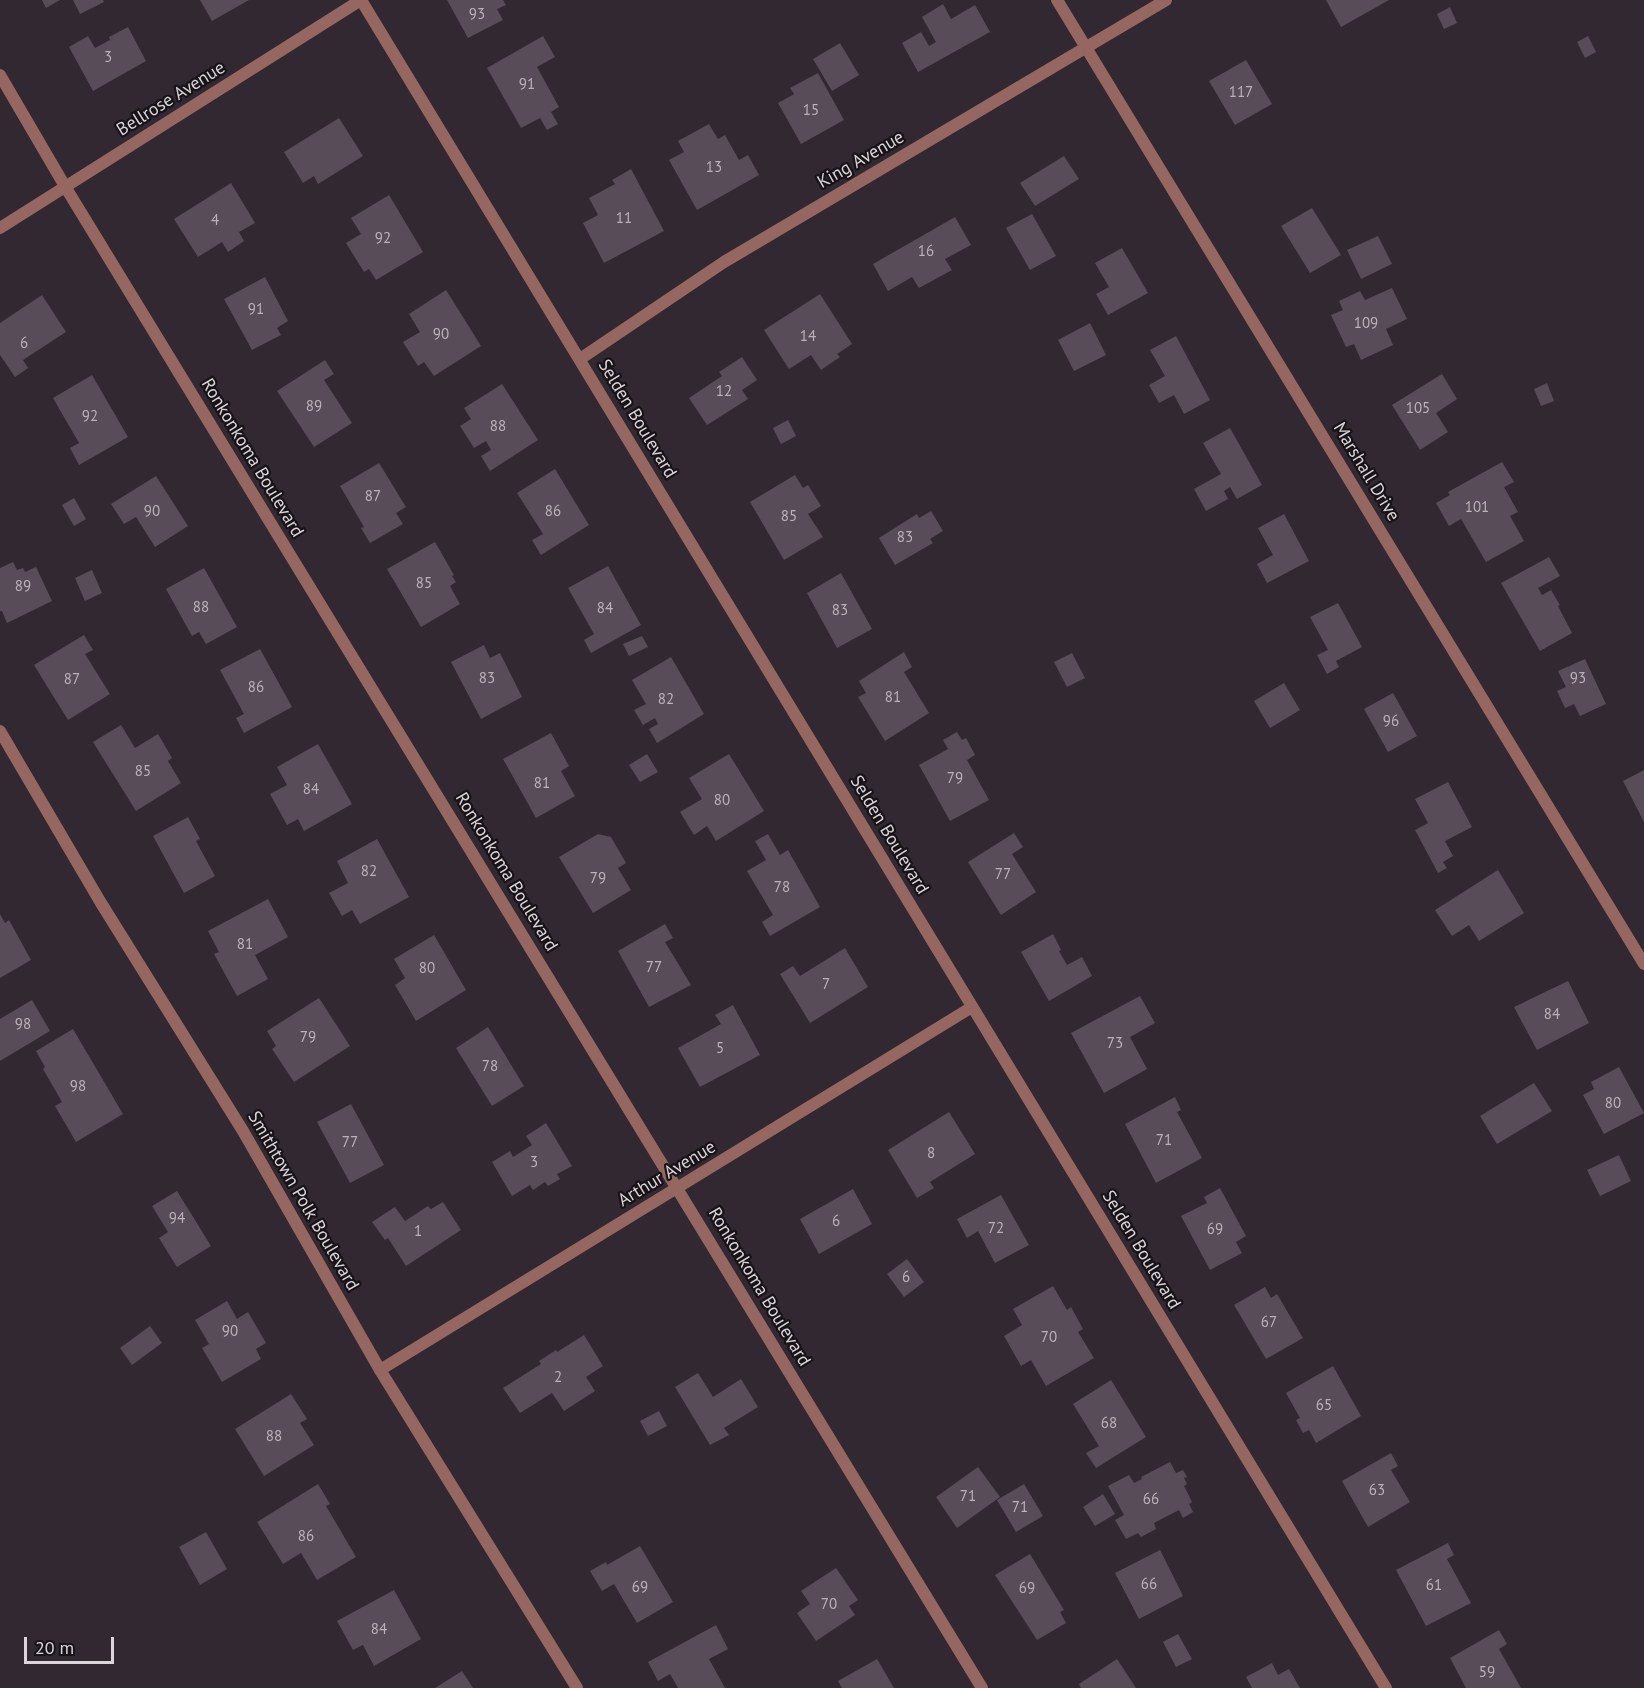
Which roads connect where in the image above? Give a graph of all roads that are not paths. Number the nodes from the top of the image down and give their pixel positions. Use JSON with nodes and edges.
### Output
{"nodes":[{"id":1,"x":361,"y":0,"type":"edge"},
{"id":2,"x":1057,"y":0,"type":"edge"},
{"id":3,"x":1166,"y":0,"type":"edge"},
{"id":4,"x":1087,"y":48,"type":"junction"},
{"id":5,"x":0,"y":75,"type":"edge"},
{"id":6,"x":66,"y":188,"type":"junction"},
{"id":7,"x":0,"y":228,"type":"edge"},
{"id":8,"x":580,"y":359,"type":"junction"},
{"id":9,"x":0,"y":731,"type":"edge"},
{"id":10,"x":1644,"y":964,"type":"edge"},
{"id":11,"x":972,"y":1008,"type":"junction"},
{"id":12,"x":678,"y":1189,"type":"junction"},
{"id":13,"x":380,"y":1370,"type":"junction"},
{"id":14,"x":577,"y":1688,"type":"edge"},
{"id":15,"x":982,"y":1688,"type":"edge"},
{"id":16,"x":1386,"y":1688,"type":"edge"}],
"edges":[{"from":1,"to":6,"type":"street","name":"Bellrose Avenue"},
{"from":1,"to":8,"type":"street","name":"Selden Boulevard"},
{"from":2,"to":4,"type":"street","name":"Marshall Drive"},
{"from":3,"to":4,"type":"street","name":"King Avenue"},
{"from":4,"to":8,"type":"street","name":"King Avenue"},
{"from":4,"to":10,"type":"street","name":"Marshall Drive"},
{"from":5,"to":6,"type":"street","name":"Ronkonkoma Boulevard"},
{"from":6,"to":7,"type":"street","name":"Bellrose Avenue"},
{"from":6,"to":12,"type":"street","name":"Ronkonkoma Boulevard"},
{"from":8,"to":11,"type":"street","name":"Selden Boulevard"},
{"from":9,"to":13,"type":"street","name":"Smithtown Polk Boulevard"},
{"from":11,"to":12,"type":"street","name":"Arthur Avenue"},
{"from":11,"to":16,"type":"street","name":"Selden Boulevard"},
{"from":12,"to":13,"type":"street","name":"Arthur Avenue"},
{"from":12,"to":15,"type":"street","name":"Ronkonkoma Boulevard"},
{"from":13,"to":14,"type":"street","name":"Smithtown Polk Boulevard"}]}
